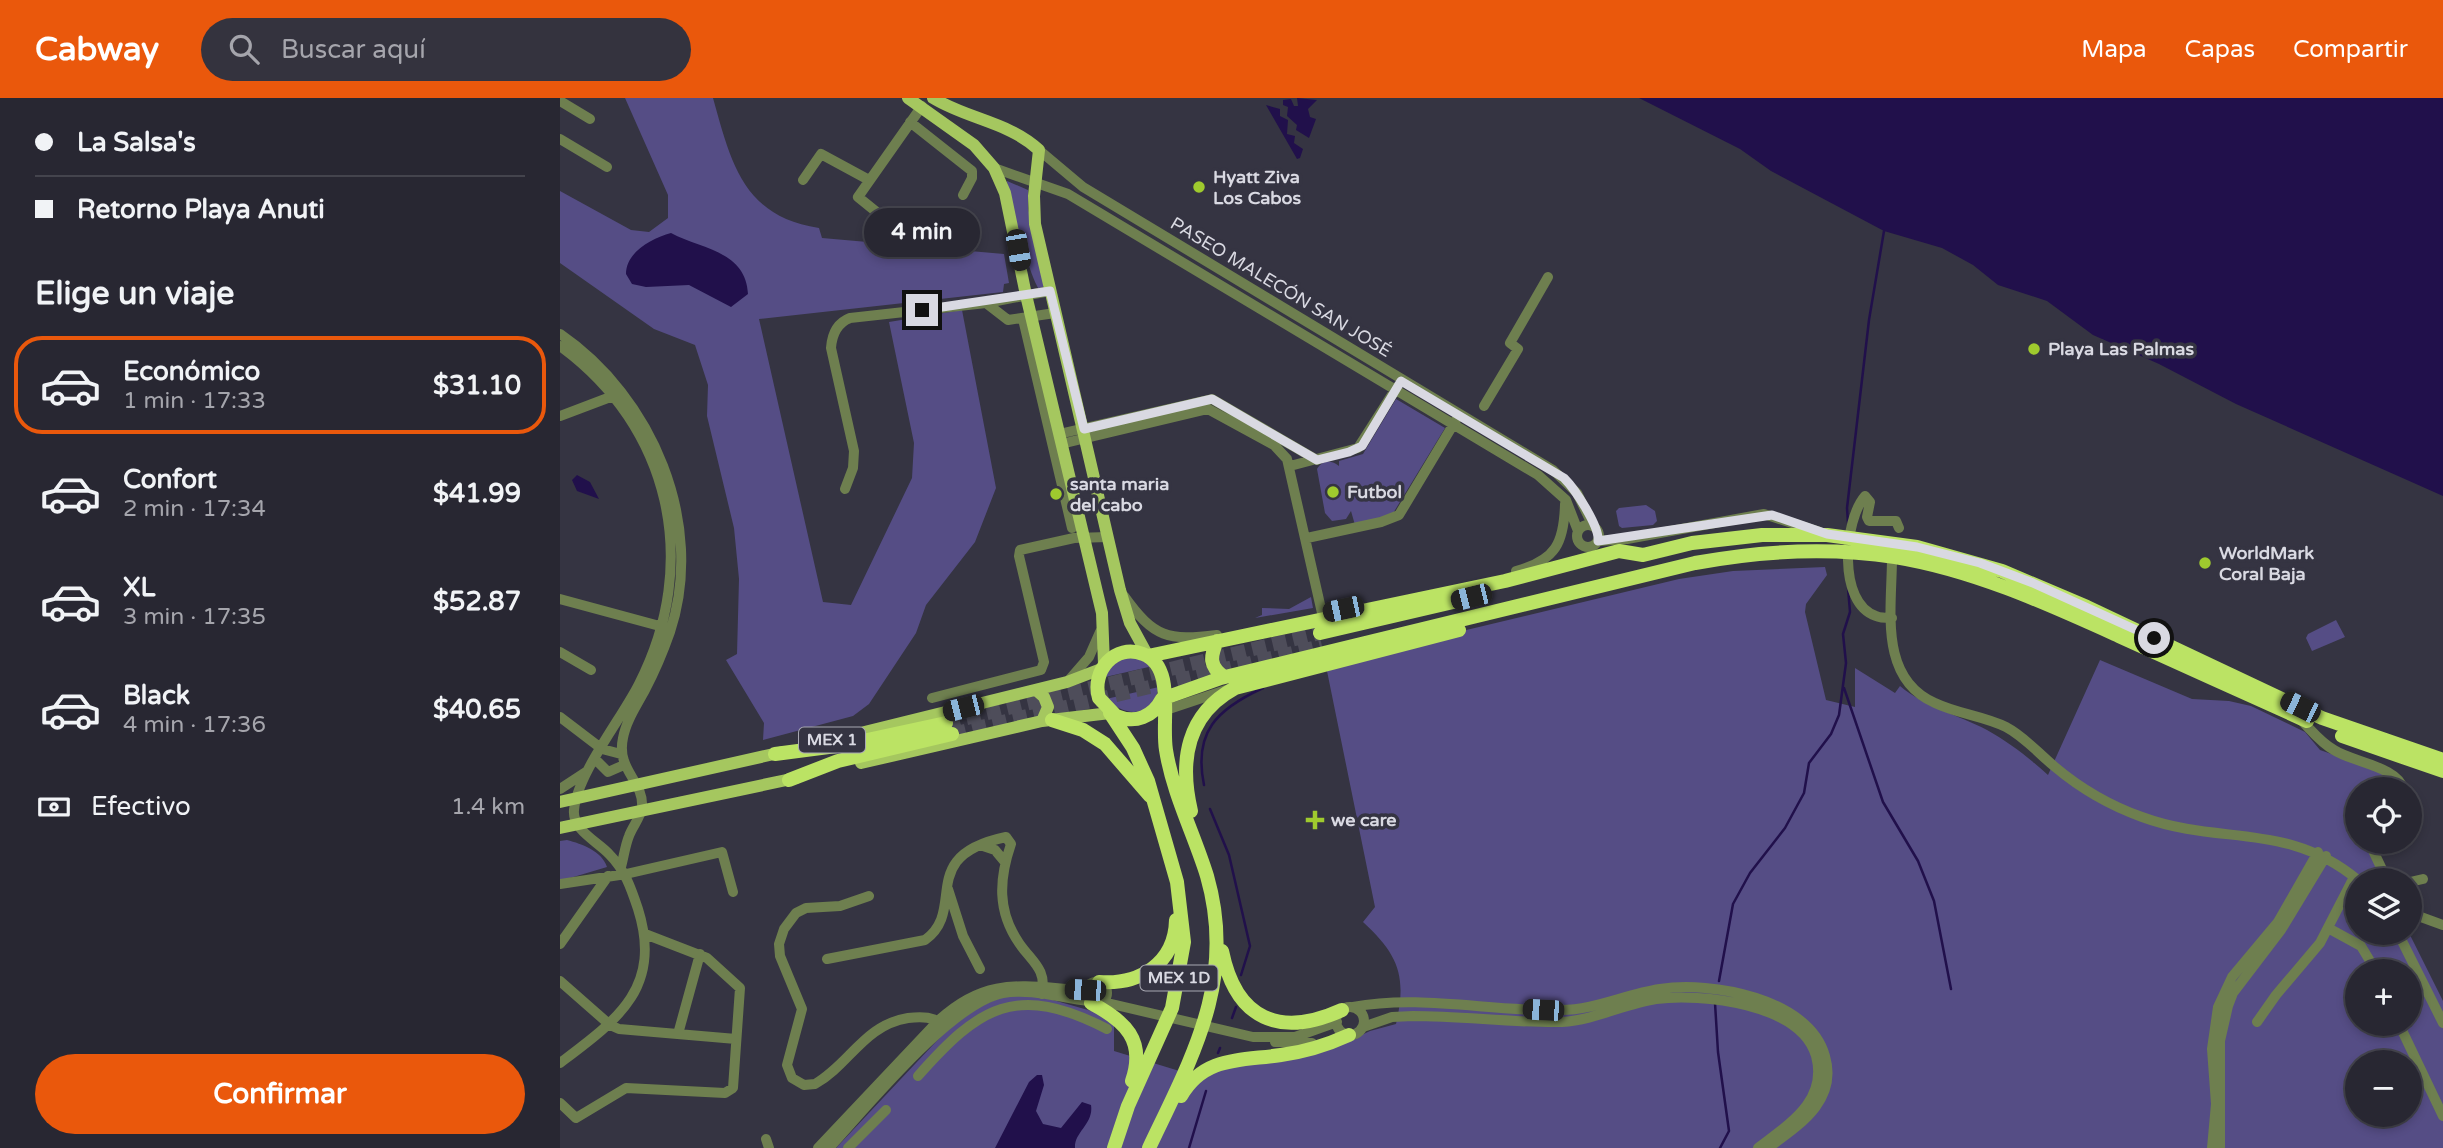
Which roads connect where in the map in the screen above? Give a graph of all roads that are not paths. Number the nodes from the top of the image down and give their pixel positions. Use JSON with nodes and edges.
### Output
{"nodes":[{"id":1,"x":908,"y":98,"type":"edge"},
{"id":2,"x":933,"y":98,"type":"edge"},
{"id":3,"x":560,"y":101,"type":"edge"},
{"id":4,"x":922,"y":106,"type":"junction"},
{"id":5,"x":590,"y":119,"type":"dead end"},
{"id":6,"x":910,"y":122,"type":"junction"},
{"id":7,"x":987,"y":122,"type":"junction"},
{"id":8,"x":560,"y":139,"type":"edge"},
{"id":9,"x":974,"y":145,"type":"junction"},
{"id":10,"x":1039,"y":150,"type":"junction"},
{"id":11,"x":607,"y":167,"type":"dead end"},
{"id":12,"x":994,"y":168,"type":"junction"},
{"id":13,"x":803,"y":180,"type":"dead end"},
{"id":14,"x":869,"y":180,"type":"junction"},
{"id":15,"x":1035,"y":181,"type":"junction"},
{"id":16,"x":963,"y":195,"type":"dead end"},
{"id":17,"x":880,"y":214,"type":"dead end"},
{"id":18,"x":1548,"y":278,"type":"dead end"},
{"id":19,"x":1050,"y":291,"type":"junction"},
{"id":20,"x":1026,"y":295,"type":"junction"},
{"id":21,"x":986,"y":303,"type":"junction"},
{"id":22,"x":1289,"y":312,"type":"junction"},
{"id":23,"x":1055,"y":313,"type":"junction"},
{"id":24,"x":1027,"y":318,"type":"junction"},
{"id":25,"x":1283,"y":323,"type":"junction"},
{"id":26,"x":560,"y":334,"type":"edge"},
{"id":27,"x":560,"y":346,"type":"edge"},
{"id":28,"x":1398,"y":386,"type":"junction"},
{"id":29,"x":613,"y":396,"type":"junction"},
{"id":30,"x":1484,"y":406,"type":"dead end"},
{"id":31,"x":1459,"y":415,"type":"junction"},
{"id":32,"x":560,"y":416,"type":"edge"},
{"id":33,"x":1454,"y":425,"type":"junction"},
{"id":34,"x":1085,"y":433,"type":"junction"},
{"id":35,"x":1265,"y":434,"type":"junction"},
{"id":36,"x":1060,"y":439,"type":"junction"},
{"id":37,"x":1317,"y":460,"type":"junction"},
{"id":38,"x":1290,"y":466,"type":"junction"},
{"id":39,"x":845,"y":489,"type":"dead end"},
{"id":40,"x":1566,"y":500,"type":"junction"},
{"id":41,"x":1593,"y":526,"type":"junction"},
{"id":42,"x":1072,"y":528,"type":"dead end"},
{"id":43,"x":1899,"y":528,"type":"dead end"},
{"id":44,"x":1578,"y":531,"type":"junction"},
{"id":45,"x":1833,"y":535,"type":"junction"},
{"id":46,"x":1108,"y":537,"type":"junction"},
{"id":47,"x":1307,"y":538,"type":"junction"},
{"id":48,"x":1085,"y":539,"type":"junction"},
{"id":49,"x":1598,"y":541,"type":"junction"},
{"id":50,"x":1643,"y":555,"type":"junction"},
{"id":51,"x":1892,"y":557,"type":"junction"},
{"id":52,"x":1642,"y":576,"type":"junction"},
{"id":53,"x":1505,"y":581,"type":"junction"},
{"id":54,"x":1453,"y":585,"type":"junction"},
{"id":55,"x":675,"y":590,"type":"junction"},
{"id":56,"x":1120,"y":590,"type":"junction"},
{"id":57,"x":560,"y":599,"type":"edge"},
{"id":58,"x":1322,"y":613,"type":"junction"},
{"id":59,"x":1892,"y":618,"type":"junction"},
{"id":60,"x":1104,"y":621,"type":"junction"},
{"id":61,"x":667,"y":628,"type":"junction"},
{"id":62,"x":1217,"y":641,"type":"junction"},
{"id":63,"x":560,"y":652,"type":"edge"},
{"id":64,"x":1148,"y":656,"type":"junction"},
{"id":65,"x":1103,"y":666,"type":"junction"},
{"id":66,"x":591,"y":670,"type":"dead end"},
{"id":67,"x":1067,"y":682,"type":"junction"},
{"id":68,"x":1229,"y":683,"type":"junction"},
{"id":69,"x":1036,"y":690,"type":"junction"},
{"id":70,"x":932,"y":698,"type":"dead end"},
{"id":71,"x":1163,"y":705,"type":"junction"},
{"id":72,"x":1111,"y":713,"type":"junction"},
{"id":73,"x":560,"y":717,"type":"edge"},
{"id":74,"x":2298,"y":717,"type":"junction"},
{"id":75,"x":1047,"y":721,"type":"junction"},
{"id":76,"x":602,"y":748,"type":"junction"},
{"id":77,"x":621,"y":754,"type":"junction"},
{"id":78,"x":775,"y":754,"type":"junction"},
{"id":79,"x":2443,"y":760,"type":"edge"},
{"id":80,"x":594,"y":764,"type":"junction"},
{"id":81,"x":624,"y":765,"type":"junction"},
{"id":82,"x":2443,"y":772,"type":"edge"},
{"id":83,"x":2396,"y":777,"type":"edge"},
{"id":84,"x":789,"y":780,"type":"junction"},
{"id":85,"x":635,"y":784,"type":"junction"},
{"id":86,"x":560,"y":789,"type":"edge"},
{"id":87,"x":576,"y":798,"type":"junction"},
{"id":88,"x":1153,"y":800,"type":"junction"},
{"id":89,"x":560,"y":802,"type":"edge"},
{"id":90,"x":641,"y":811,"type":"junction"},
{"id":91,"x":577,"y":824,"type":"junction"},
{"id":92,"x":560,"y":828,"type":"edge"},
{"id":93,"x":979,"y":845,"type":"junction"},
{"id":94,"x":1199,"y":853,"type":"junction"},
{"id":95,"x":2322,"y":854,"type":"junction"},
{"id":96,"x":1171,"y":859,"type":"junction"},
{"id":97,"x":1005,"y":862,"type":"junction"},
{"id":98,"x":623,"y":871,"type":"junction"},
{"id":99,"x":2345,"y":871,"type":"edge"},
{"id":100,"x":608,"y":876,"type":"junction"},
{"id":101,"x":560,"y":884,"type":"edge"},
{"id":102,"x":947,"y":885,"type":"junction"},
{"id":103,"x":733,"y":892,"type":"dead end"},
{"id":104,"x":869,"y":896,"type":"dead end"},
{"id":105,"x":2345,"y":898,"type":"edge"},
{"id":106,"x":2422,"y":917,"type":"edge"},
{"id":107,"x":1216,"y":924,"type":"junction"},
{"id":108,"x":2443,"y":925,"type":"edge"},
{"id":109,"x":2328,"y":928,"type":"junction"},
{"id":110,"x":645,"y":934,"type":"junction"},
{"id":111,"x":560,"y":944,"type":"edge"},
{"id":112,"x":2404,"y":945,"type":"edge"},
{"id":113,"x":700,"y":954,"type":"junction"},
{"id":114,"x":827,"y":959,"type":"dead end"},
{"id":115,"x":2369,"y":959,"type":"edge"},
{"id":116,"x":2250,"y":960,"type":"junction"},
{"id":117,"x":980,"y":969,"type":"dead end"},
{"id":118,"x":562,"y":984,"type":"edge"},
{"id":119,"x":1102,"y":985,"type":"junction"},
{"id":120,"x":1013,"y":988,"type":"junction"},
{"id":121,"x":1043,"y":990,"type":"junction"},
{"id":122,"x":1091,"y":999,"type":"junction"},
{"id":123,"x":1012,"y":1005,"type":"junction"},
{"id":124,"x":1124,"y":1007,"type":"junction"},
{"id":125,"x":1445,"y":1010,"type":"junction"},
{"id":126,"x":1345,"y":1021,"type":"junction"},
{"id":127,"x":2258,"y":1022,"type":"dead end"},
{"id":128,"x":942,"y":1023,"type":"junction"},
{"id":129,"x":2443,"y":1023,"type":"edge"},
{"id":130,"x":610,"y":1025,"type":"junction"},
{"id":131,"x":1363,"y":1027,"type":"junction"},
{"id":132,"x":1107,"y":1029,"type":"dead end"},
{"id":133,"x":678,"y":1034,"type":"junction"},
{"id":134,"x":2405,"y":1036,"type":"edge"},
{"id":135,"x":736,"y":1039,"type":"junction"},
{"id":136,"x":560,"y":1063,"type":"edge"},
{"id":137,"x":918,"y":1076,"type":"dead end"},
{"id":138,"x":870,"y":1099,"type":"junction"},
{"id":139,"x":560,"y":1103,"type":"edge"},
{"id":140,"x":886,"y":1110,"type":"dead end"},
{"id":141,"x":1810,"y":1110,"type":"junction"},
{"id":142,"x":2443,"y":1116,"type":"edge"},
{"id":143,"x":818,"y":1148,"type":"edge"},
{"id":144,"x":829,"y":1148,"type":"edge"},
{"id":145,"x":848,"y":1148,"type":"edge"},
{"id":146,"x":1108,"y":1148,"type":"edge"},
{"id":147,"x":1114,"y":1148,"type":"edge"},
{"id":148,"x":1149,"y":1148,"type":"edge"},
{"id":149,"x":1156,"y":1148,"type":"edge"},
{"id":150,"x":1758,"y":1148,"type":"edge"},
{"id":151,"x":1768,"y":1148,"type":"edge"},
{"id":152,"x":2212,"y":1148,"type":"edge"},
{"id":153,"x":2220,"y":1148,"type":"edge"}],
"edges":[{"from":1,"to":4,"type":"main road"},
{"from":2,"to":7,"type":"main road","name":"PASEO MALECÓN SAN JOSÉ"},
{"from":3,"to":5,"type":"street"},
{"from":4,"to":6,"type":"street"},
{"from":4,"to":9,"type":"main road"},
{"from":6,"to":14,"type":"street"},
{"from":6,"to":16,"type":"street"},
{"from":7,"to":9,"type":"main road"},
{"from":7,"to":10,"type":"main road","name":"PASEO MALECÓN SAN JOSÉ"},
{"from":8,"to":11,"type":"street"},
{"from":9,"to":12,"type":"main road"},
{"from":10,"to":15,"type":"main road"},
{"from":10,"to":22,"type":"street","name":"PASEO MALECÓN SAN JOSÉ"},
{"from":12,"to":15,"type":"street","name":"PASEO MALECÓN SAN JOSÉ"},
{"from":12,"to":20,"type":"main road"},
{"from":13,"to":14,"type":"street"},
{"from":14,"to":17,"type":"street"},
{"from":15,"to":19,"type":"main road"},
{"from":15,"to":25,"type":"street","name":"PASEO MALECÓN SAN JOSÉ"},
{"from":18,"to":30,"type":"street"},
{"from":19,"to":20,"type":"street"},
{"from":19,"to":23,"type":"main road"},
{"from":20,"to":21,"type":"street"},
{"from":20,"to":24,"type":"main road"},
{"from":21,"to":24,"type":"street"},
{"from":21,"to":39,"type":"street"},
{"from":22,"to":25,"type":"street"},
{"from":22,"to":28,"type":"street","name":"PASEO MALECÓN SAN JOSÉ"},
{"from":23,"to":24,"type":"street"},
{"from":23,"to":34,"type":"main road"},
{"from":24,"to":36,"type":"main road"},
{"from":24,"to":42,"type":"street"},
{"from":25,"to":28,"type":"street","name":"PASEO MALECÓN SAN JOSÉ"},
{"from":26,"to":55,"type":"street"},
{"from":27,"to":29,"type":"street"},
{"from":28,"to":31,"type":"street","name":"PASEO MALECÓN SAN JOSÉ"},
{"from":28,"to":33,"type":"street","name":"PASEO MALECÓN SAN JOSÉ"},
{"from":28,"to":37,"type":"street"},
{"from":29,"to":32,"type":"street"},
{"from":29,"to":55,"type":"street"},
{"from":31,"to":33,"type":"street"},
{"from":31,"to":41,"type":"street","name":"PASEO MALECÓN SAN JOSÉ"},
{"from":33,"to":40,"type":"street","name":"PASEO MALECÓN SAN JOSÉ"},
{"from":33,"to":47,"type":"street"},
{"from":34,"to":35,"type":"street"},
{"from":34,"to":36,"type":"street"},
{"from":34,"to":46,"type":"main road"},
{"from":35,"to":37,"type":"street"},
{"from":35,"to":38,"type":"street"},
{"from":36,"to":48,"type":"main road"},
{"from":37,"to":38,"type":"street"},
{"from":38,"to":47,"type":"street"},
{"from":40,"to":44,"type":"street","name":"PASEO MALECÓN SAN JOSÉ"},
{"from":40,"to":54,"type":"street"},
{"from":41,"to":44,"type":"street"},
{"from":41,"to":49,"type":"street"},
{"from":43,"to":59,"type":"street"},
{"from":44,"to":49,"type":"street"},
{"from":45,"to":49,"type":"street"},
{"from":45,"to":50,"type":"highway"},
{"from":45,"to":79,"type":"highway"},
{"from":46,"to":48,"type":"street"},
{"from":46,"to":56,"type":"main road"},
{"from":47,"to":58,"type":"street"},
{"from":48,"to":60,"type":"main road"},
{"from":48,"to":70,"type":"street"},
{"from":50,"to":52,"type":"highway"},
{"from":50,"to":53,"type":"highway"},
{"from":51,"to":52,"type":"highway"},
{"from":51,"to":59,"type":"street"},
{"from":51,"to":74,"type":"highway"},
{"from":52,"to":68,"type":"highway"},
{"from":53,"to":54,"type":"highway"},
{"from":53,"to":62,"type":"highway"},
{"from":54,"to":58,"type":"street"},
{"from":55,"to":61,"type":"street"},
{"from":56,"to":58,"type":"street"},
{"from":56,"to":64,"type":"main road"},
{"from":57,"to":61,"type":"street"},
{"from":59,"to":95,"type":"street"},
{"from":60,"to":65,"type":"main road"},
{"from":60,"to":67,"type":"street"},
{"from":61,"to":76,"type":"street"},
{"from":61,"to":77,"type":"street"},
{"from":62,"to":64,"type":"highway"},
{"from":62,"to":68,"type":"highway"},
{"from":63,"to":66,"type":"street"},
{"from":64,"to":65,"type":"highway"},
{"from":64,"to":71,"type":"highway"},
{"from":65,"to":67,"type":"main road","number":"MEX 1"},
{"from":65,"to":72,"type":"highway"},
{"from":67,"to":69,"type":"main road","number":"MEX 1"},
{"from":68,"to":71,"type":"highway"},
{"from":68,"to":94,"type":"highway"},
{"from":69,"to":75,"type":"main road"},
{"from":69,"to":78,"type":"main road","number":"MEX 1"},
{"from":71,"to":72,"type":"highway"},
{"from":71,"to":94,"type":"highway","number":"MEX 1D"},
{"from":72,"to":75,"type":"main road","number":"MEX 1"},
{"from":72,"to":88,"type":"highway","number":"MEX 1D"},
{"from":73,"to":76,"type":"street"},
{"from":74,"to":82,"type":"highway"},
{"from":74,"to":83,"type":"street"},
{"from":75,"to":84,"type":"main road","number":"MEX 1"},
{"from":75,"to":88,"type":"highway"},
{"from":76,"to":77,"type":"street"},
{"from":76,"to":80,"type":"street"},
{"from":77,"to":81,"type":"street"},
{"from":78,"to":84,"type":"highway"},
{"from":78,"to":85,"type":"main road","number":"MEX 1"},
{"from":80,"to":81,"type":"street"},
{"from":80,"to":86,"type":"street"},
{"from":80,"to":87,"type":"street"},
{"from":81,"to":85,"type":"street"},
{"from":84,"to":90,"type":"main road","number":"MEX 1"},
{"from":85,"to":87,"type":"main road","number":"MEX 1"},
{"from":85,"to":90,"type":"street"},
{"from":87,"to":89,"type":"main road","number":"MEX 1"},
{"from":87,"to":91,"type":"street"},
{"from":88,"to":96,"type":"highway","number":"MEX 1D"},
{"from":90,"to":91,"type":"main road","number":"MEX 1"},
{"from":90,"to":98,"type":"street"},
{"from":91,"to":92,"type":"main road","number":"MEX 1"},
{"from":91,"to":98,"type":"street"},
{"from":93,"to":97,"type":"street"},
{"from":93,"to":97,"type":"street"},
{"from":93,"to":102,"type":"street"},
{"from":94,"to":107,"type":"highway","number":"MEX 1D"},
{"from":95,"to":99,"type":"street"},
{"from":95,"to":116,"type":"street"},
{"from":96,"to":119,"type":"highway"},
{"from":96,"to":147,"type":"highway","number":"MEX 1D"},
{"from":97,"to":121,"type":"street"},
{"from":98,"to":100,"type":"street"},
{"from":98,"to":103,"type":"street"},
{"from":98,"to":110,"type":"street"},
{"from":100,"to":101,"type":"street"},
{"from":100,"to":111,"type":"street"},
{"from":102,"to":114,"type":"street"},
{"from":102,"to":117,"type":"street"},
{"from":104,"to":128,"type":"street"},
{"from":105,"to":109,"type":"street"},
{"from":106,"to":108,"type":"street"},
{"from":107,"to":126,"type":"highway"},
{"from":107,"to":148,"type":"highway","number":"MEX 1D"},
{"from":109,"to":115,"type":"street"},
{"from":109,"to":127,"type":"street"},
{"from":110,"to":113,"type":"street"},
{"from":110,"to":130,"type":"street"},
{"from":112,"to":129,"type":"street"},
{"from":113,"to":133,"type":"street"},
{"from":113,"to":135,"type":"street"},
{"from":116,"to":152,"type":"street"},
{"from":116,"to":153,"type":"street"},
{"from":118,"to":130,"type":"street"},
{"from":119,"to":122,"type":"street"},
{"from":119,"to":122,"type":"street"},
{"from":119,"to":124,"type":"street"},
{"from":120,"to":121,"type":"street"},
{"from":120,"to":123,"type":"street"},
{"from":120,"to":128,"type":"street"},
{"from":121,"to":122,"type":"street"},
{"from":122,"to":124,"type":"street"},
{"from":122,"to":146,"type":"highway"},
{"from":123,"to":132,"type":"street"},
{"from":123,"to":137,"type":"street"},
{"from":124,"to":126,"type":"street"},
{"from":125,"to":126,"type":"street"},
{"from":125,"to":131,"type":"street"},
{"from":125,"to":141,"type":"street"},
{"from":126,"to":131,"type":"street"},
{"from":126,"to":131,"type":"street"},
{"from":126,"to":149,"type":"highway"},
{"from":128,"to":138,"type":"street"},
{"from":130,"to":133,"type":"street"},
{"from":130,"to":136,"type":"street"},
{"from":133,"to":135,"type":"street"},
{"from":134,"to":142,"type":"street"},
{"from":135,"to":139,"type":"street"},
{"from":138,"to":143,"type":"street"},
{"from":138,"to":144,"type":"street"},
{"from":140,"to":145,"type":"street"},
{"from":141,"to":150,"type":"street"},
{"from":141,"to":151,"type":"street"}]}
